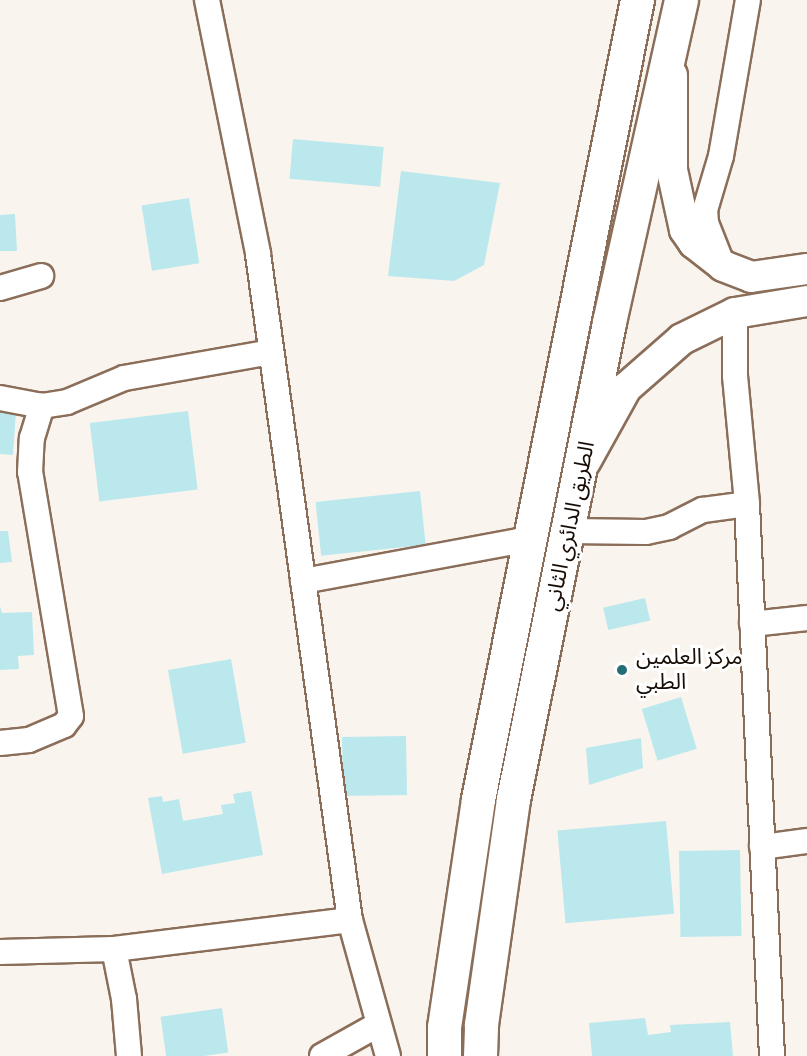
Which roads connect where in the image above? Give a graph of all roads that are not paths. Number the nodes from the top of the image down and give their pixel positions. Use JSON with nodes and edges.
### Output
{"nodes":[{"id":1,"x":207,"y":0,"type":"edge"},
{"id":2,"x":638,"y":0,"type":"edge"},
{"id":3,"x":681,"y":0,"type":"edge"},
{"id":4,"x":748,"y":0,"type":"edge"},
{"id":5,"x":673,"y":33,"type":"junction"},
{"id":6,"x":723,"y":266,"type":"junction"},
{"id":7,"x":807,"y":269,"type":"edge"},
{"id":8,"x":41,"y":276,"type":"dead end"},
{"id":9,"x":0,"y":288,"type":"edge"},
{"id":10,"x":807,"y":301,"type":"edge"},
{"id":11,"x":735,"y":313,"type":"junction"},
{"id":12,"x":271,"y":352,"type":"junction"},
{"id":13,"x":0,"y":398,"type":"edge"},
{"id":14,"x":42,"y":406,"type":"junction"},
{"id":15,"x":582,"y":467,"type":"junction"},
{"id":16,"x":747,"y":504,"type":"junction"},
{"id":17,"x":569,"y":531,"type":"junction"},
{"id":18,"x":529,"y":539,"type":"junction"},
{"id":19,"x":303,"y":581,"type":"junction"},
{"id":20,"x":807,"y":618,"type":"edge"},
{"id":21,"x":752,"y":624,"type":"junction"},
{"id":22,"x":0,"y":743,"type":"edge"},
{"id":23,"x":807,"y":841,"type":"edge"},
{"id":24,"x":762,"y":847,"type":"junction"},
{"id":25,"x":350,"y":920,"type":"junction"},
{"id":26,"x":114,"y":949,"type":"junction"},
{"id":27,"x":0,"y":952,"type":"edge"},
{"id":28,"x":379,"y":1024,"type":"junction"},
{"id":29,"x":129,"y":1056,"type":"edge"},
{"id":30,"x":322,"y":1056,"type":"edge"},
{"id":31,"x":388,"y":1056,"type":"edge"},
{"id":32,"x":444,"y":1056,"type":"edge"},
{"id":33,"x":480,"y":1056,"type":"edge"},
{"id":34,"x":772,"y":1056,"type":"edge"}],
"edges":[{"from":1,"to":12,"type":"street"},
{"from":2,"to":18,"type":"highway","name":"الطريق الدائري الثاني"},
{"from":3,"to":5,"type":"highway","name":"الطريق الدائري الثاني"},
{"from":4,"to":6,"type":"street"},
{"from":5,"to":6,"type":"main road"},
{"from":5,"to":15,"type":"highway","name":"الطريق الدائري الثاني"},
{"from":6,"to":7,"type":"main road"},
{"from":8,"to":9,"type":"street"},
{"from":10,"to":11,"type":"main road"},
{"from":11,"to":15,"type":"main road"},
{"from":11,"to":16,"type":"street"},
{"from":12,"to":14,"type":"street"},
{"from":12,"to":19,"type":"street"},
{"from":13,"to":14,"type":"street"},
{"from":14,"to":22,"type":"street"},
{"from":15,"to":17,"type":"highway","name":"الطريق الدائري الثاني"},
{"from":16,"to":17,"type":"street"},
{"from":16,"to":21,"type":"street"},
{"from":17,"to":33,"type":"highway","name":"الطريق الدائري الثاني"},
{"from":18,"to":19,"type":"street"},
{"from":18,"to":32,"type":"highway","name":"الطريق الدائري الثاني"},
{"from":19,"to":25,"type":"street"},
{"from":20,"to":21,"type":"street"},
{"from":21,"to":24,"type":"street"},
{"from":23,"to":24,"type":"street"},
{"from":24,"to":34,"type":"street"},
{"from":25,"to":26,"type":"street"},
{"from":25,"to":28,"type":"street"},
{"from":26,"to":27,"type":"street"},
{"from":26,"to":29,"type":"street"},
{"from":28,"to":30,"type":"street"},
{"from":28,"to":31,"type":"street"}]}
